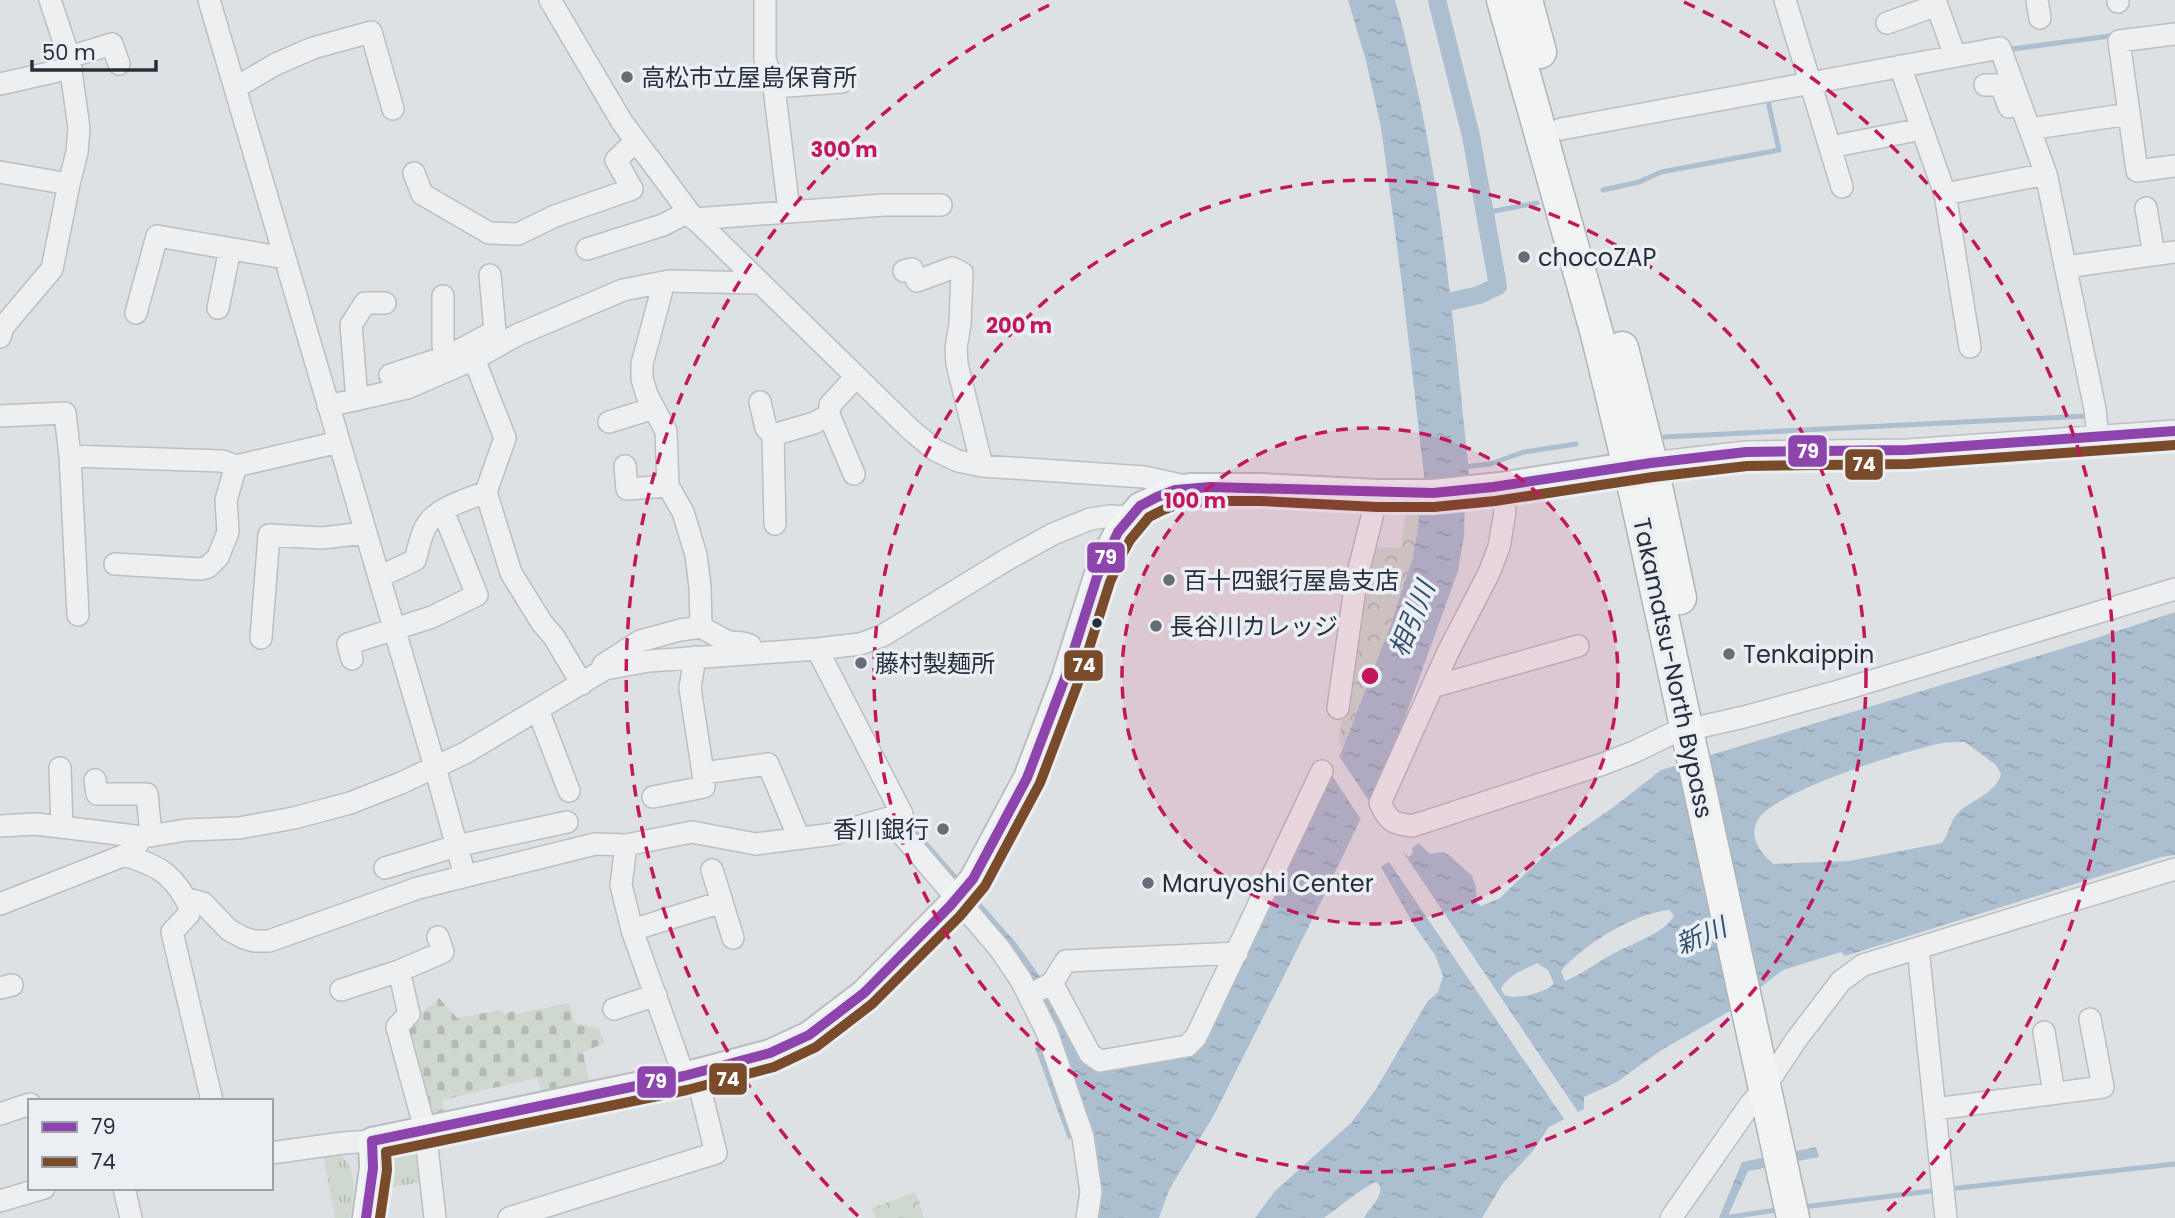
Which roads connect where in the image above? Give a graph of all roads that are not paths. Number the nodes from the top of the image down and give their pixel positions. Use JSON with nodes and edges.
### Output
{"nodes":[{"id":1,"x":50,"y":0,"type":"edge"},
{"id":2,"x":209,"y":0,"type":"edge"},
{"id":3,"x":550,"y":0,"type":"edge"},
{"id":4,"x":765,"y":0,"type":"edge"},
{"id":5,"x":1503,"y":0,"type":"edge"},
{"id":6,"x":1526,"y":0,"type":"edge"},
{"id":7,"x":1785,"y":0,"type":"edge"},
{"id":8,"x":1936,"y":3,"type":"edge"},
{"id":9,"x":1888,"y":23,"type":"dead end"},
{"id":10,"x":2175,"y":34,"type":"edge"},
{"id":11,"x":1955,"y":56,"type":"junction"},
{"id":12,"x":70,"y":62,"type":"junction"},
{"id":13,"x":119,"y":64,"type":"dead end"},
{"id":14,"x":1900,"y":66,"type":"junction"},
{"id":15,"x":842,"y":82,"type":"dead end"},
{"id":16,"x":1811,"y":82,"type":"junction"},
{"id":17,"x":0,"y":84,"type":"edge"},
{"id":18,"x":1985,"y":85,"type":"dead end"},
{"id":19,"x":774,"y":87,"type":"junction"},
{"id":20,"x":235,"y":88,"type":"junction"},
{"id":21,"x":393,"y":109,"type":"dead end"},
{"id":22,"x":2129,"y":114,"type":"junction"},
{"id":23,"x":1561,"y":129,"type":"junction"},
{"id":24,"x":2030,"y":129,"type":"junction"},
{"id":25,"x":1922,"y":130,"type":"junction"},
{"id":26,"x":636,"y":141,"type":"junction"},
{"id":27,"x":1830,"y":147,"type":"junction"},
{"id":28,"x":2175,"y":166,"type":"edge"},
{"id":29,"x":0,"y":172,"type":"edge"},
{"id":30,"x":414,"y":173,"type":"dead end"},
{"id":31,"x":2040,"y":181,"type":"junction"},
{"id":32,"x":69,"y":184,"type":"junction"},
{"id":33,"x":1842,"y":187,"type":"dead end"},
{"id":34,"x":1945,"y":194,"type":"junction"},
{"id":35,"x":941,"y":205,"type":"dead end"},
{"id":36,"x":2146,"y":208,"type":"dead end"},
{"id":37,"x":789,"y":211,"type":"junction"},
{"id":38,"x":691,"y":215,"type":"junction"},
{"id":39,"x":230,"y":249,"type":"junction"},
{"id":40,"x":587,"y":249,"type":"dead end"},
{"id":41,"x":2165,"y":253,"type":"edge"},
{"id":42,"x":285,"y":258,"type":"junction"},
{"id":43,"x":2065,"y":267,"type":"junction"},
{"id":44,"x":904,"y":271,"type":"dead end"},
{"id":45,"x":490,"y":275,"type":"dead end"},
{"id":46,"x":664,"y":282,"type":"junction"},
{"id":47,"x":759,"y":283,"type":"junction"},
{"id":48,"x":443,"y":296,"type":"dead end"},
{"id":49,"x":385,"y":303,"type":"dead end"},
{"id":50,"x":218,"y":308,"type":"dead end"},
{"id":51,"x":136,"y":313,"type":"dead end"},
{"id":52,"x":0,"y":337,"type":"edge"},
{"id":53,"x":1970,"y":347,"type":"dead end"},
{"id":54,"x":474,"y":359,"type":"junction"},
{"id":55,"x":451,"y":362,"type":"junction"},
{"id":56,"x":390,"y":375,"type":"dead end"},
{"id":57,"x":856,"y":377,"type":"junction"},
{"id":58,"x":357,"y":400,"type":"junction"},
{"id":59,"x":760,"y":402,"type":"dead end"},
{"id":60,"x":328,"y":406,"type":"junction"},
{"id":61,"x":654,"y":408,"type":"junction"},
{"id":62,"x":829,"y":415,"type":"junction"},
{"id":63,"x":0,"y":416,"type":"edge"},
{"id":64,"x":609,"y":422,"type":"dead end"},
{"id":65,"x":2175,"y":430,"type":"edge"},
{"id":66,"x":773,"y":435,"type":"junction"},
{"id":67,"x":2098,"y":437,"type":"junction"},
{"id":68,"x":339,"y":442,"type":"junction"},
{"id":69,"x":70,"y":456,"type":"junction"},
{"id":70,"x":1640,"y":464,"type":"junction"},
{"id":71,"x":236,"y":466,"type":"junction"},
{"id":72,"x":625,"y":466,"type":"dead end"},
{"id":73,"x":982,"y":466,"type":"junction"},
{"id":74,"x":854,"y":474,"type":"dead end"},
{"id":75,"x":1117,"y":475,"type":"junction"},
{"id":76,"x":668,"y":486,"type":"junction"},
{"id":77,"x":1496,"y":486,"type":"junction"},
{"id":78,"x":1190,"y":487,"type":"junction"},
{"id":79,"x":486,"y":492,"type":"junction"},
{"id":80,"x":1378,"y":493,"type":"junction"},
{"id":81,"x":443,"y":511,"type":"junction"},
{"id":82,"x":1135,"y":511,"type":"junction"},
{"id":83,"x":775,"y":524,"type":"dead end"},
{"id":84,"x":365,"y":533,"type":"junction"},
{"id":85,"x":115,"y":564,"type":"dead end"},
{"id":86,"x":379,"y":578,"type":"junction"},
{"id":87,"x":2175,"y":589,"type":"edge"},
{"id":88,"x":78,"y":615,"type":"dead end"},
{"id":89,"x":701,"y":627,"type":"junction"},
{"id":90,"x":394,"y":630,"type":"junction"},
{"id":91,"x":261,"y":638,"type":"dead end"},
{"id":92,"x":347,"y":644,"type":"dead end"},
{"id":93,"x":1578,"y":646,"type":"dead end"},
{"id":94,"x":817,"y":649,"type":"junction"},
{"id":95,"x":769,"y":652,"type":"junction"},
{"id":96,"x":695,"y":657,"type":"junction"},
{"id":97,"x":605,"y":669,"type":"junction"},
{"id":98,"x":582,"y":684,"type":"junction"},
{"id":99,"x":1432,"y":687,"type":"junction"},
{"id":100,"x":1338,"y":708,"type":"dead end"},
{"id":101,"x":538,"y":710,"type":"junction"},
{"id":102,"x":1698,"y":730,"type":"junction"},
{"id":103,"x":435,"y":767,"type":"junction"},
{"id":104,"x":61,"y":768,"type":"dead end"},
{"id":105,"x":1322,"y":771,"type":"dead end"},
{"id":106,"x":703,"y":773,"type":"junction"},
{"id":107,"x":96,"y":780,"type":"dead end"},
{"id":108,"x":569,"y":791,"type":"dead end"},
{"id":109,"x":653,"y":797,"type":"dead end"},
{"id":110,"x":902,"y":814,"type":"junction"},
{"id":111,"x":566,"y":822,"type":"dead end"},
{"id":112,"x":0,"y":826,"type":"edge"},
{"id":113,"x":62,"y":827,"type":"junction"},
{"id":114,"x":147,"y":836,"type":"junction"},
{"id":115,"x":799,"y":838,"type":"junction"},
{"id":116,"x":626,"y":845,"type":"junction"},
{"id":117,"x":456,"y":846,"type":"junction"},
{"id":118,"x":125,"y":855,"type":"junction"},
{"id":119,"x":385,"y":868,"type":"dead end"},
{"id":120,"x":2175,"y":869,"type":"edge"},
{"id":121,"x":712,"y":870,"type":"dead end"},
{"id":122,"x":465,"y":876,"type":"junction"},
{"id":123,"x":185,"y":898,"type":"junction"},
{"id":124,"x":957,"y":899,"type":"junction"},
{"id":125,"x":722,"y":902,"type":"junction"},
{"id":126,"x":0,"y":904,"type":"edge"},
{"id":127,"x":632,"y":930,"type":"junction"},
{"id":128,"x":438,"y":937,"type":"dead end"},
{"id":129,"x":733,"y":938,"type":"dead end"},
{"id":130,"x":1919,"y":948,"type":"junction"},
{"id":131,"x":1237,"y":953,"type":"junction"},
{"id":132,"x":399,"y":971,"type":"junction"},
{"id":133,"x":1040,"y":989,"type":"junction"},
{"id":134,"x":341,"y":990,"type":"dead end"},
{"id":135,"x":656,"y":995,"type":"junction"},
{"id":136,"x":614,"y":1009,"type":"dead end"},
{"id":137,"x":2090,"y":1019,"type":"dead end"},
{"id":138,"x":2044,"y":1032,"type":"dead end"},
{"id":139,"x":1772,"y":1067,"type":"junction"},
{"id":140,"x":690,"y":1074,"type":"junction"},
{"id":141,"x":2054,"y":1093,"type":"junction"},
{"id":142,"x":212,"y":1099,"type":"edge"},
{"id":143,"x":28,"y":1105,"type":"edge"},
{"id":144,"x":1935,"y":1109,"type":"junction"},
{"id":145,"x":0,"y":1114,"type":"edge"},
{"id":146,"x":425,"y":1129,"type":"junction"},
{"id":147,"x":372,"y":1141,"type":"junction"},
{"id":148,"x":273,"y":1153,"type":"edge"},
{"id":149,"x":37,"y":1190,"type":"edge"},
{"id":150,"x":124,"y":1190,"type":"edge"},
{"id":151,"x":0,"y":1201,"type":"edge"},
{"id":152,"x":131,"y":1218,"type":"edge"},
{"id":153,"x":366,"y":1218,"type":"edge"},
{"id":154,"x":435,"y":1218,"type":"edge"},
{"id":155,"x":509,"y":1218,"type":"edge"},
{"id":156,"x":1087,"y":1218,"type":"edge"},
{"id":157,"x":1671,"y":1218,"type":"edge"},
{"id":158,"x":1793,"y":1218,"type":"edge"},
{"id":159,"x":1815,"y":1218,"type":"edge"},
{"id":160,"x":1946,"y":1218,"type":"edge"}],
"edges":[{"from":1,"to":12,"type":"street"},
{"from":2,"to":20,"type":"street"},
{"from":3,"to":26,"type":"street"},
{"from":4,"to":19,"type":"street"},
{"from":5,"to":70,"type":"highway","name":"Takamatsu-North Bypass"},
{"from":6,"to":23,"type":"highway","name":"Takamatsu-North Bypass"},
{"from":7,"to":16,"type":"street"},
{"from":8,"to":9,"type":"street"},
{"from":8,"to":11,"type":"street"},
{"from":10,"to":22,"type":"street"},
{"from":11,"to":14,"type":"street"},
{"from":11,"to":24,"type":"street"},
{"from":12,"to":13,"type":"street"},
{"from":12,"to":17,"type":"street"},
{"from":12,"to":32,"type":"street"},
{"from":14,"to":16,"type":"street"},
{"from":14,"to":25,"type":"street"},
{"from":15,"to":19,"type":"street"},
{"from":16,"to":23,"type":"street"},
{"from":16,"to":27,"type":"street"},
{"from":18,"to":31,"type":"street"},
{"from":19,"to":37,"type":"street"},
{"from":20,"to":21,"type":"street"},
{"from":20,"to":42,"type":"street"},
{"from":22,"to":24,"type":"street"},
{"from":22,"to":28,"type":"street"},
{"from":23,"to":70,"type":"highway","name":"Takamatsu-North Bypass"},
{"from":24,"to":31,"type":"street"},
{"from":25,"to":27,"type":"street"},
{"from":25,"to":34,"type":"street"},
{"from":26,"to":30,"type":"street"},
{"from":26,"to":38,"type":"street"},
{"from":27,"to":33,"type":"street"},
{"from":29,"to":32,"type":"street"},
{"from":31,"to":34,"type":"street"},
{"from":31,"to":43,"type":"street"},
{"from":32,"to":52,"type":"street"},
{"from":34,"to":53,"type":"street"},
{"from":35,"to":37,"type":"street"},
{"from":36,"to":41,"type":"street"},
{"from":37,"to":38,"type":"street"},
{"from":38,"to":40,"type":"street"},
{"from":38,"to":47,"type":"street"},
{"from":39,"to":42,"type":"street"},
{"from":39,"to":50,"type":"street"},
{"from":39,"to":51,"type":"street"},
{"from":41,"to":43,"type":"street"},
{"from":42,"to":60,"type":"street"},
{"from":43,"to":67,"type":"street"},
{"from":44,"to":73,"type":"street"},
{"from":45,"to":55,"type":"street"},
{"from":46,"to":47,"type":"street"},
{"from":46,"to":54,"type":"street"},
{"from":46,"to":61,"type":"street"},
{"from":47,"to":57,"type":"street"},
{"from":48,"to":55,"type":"street"},
{"from":49,"to":58,"type":"street"},
{"from":54,"to":55,"type":"street"},
{"from":54,"to":79,"type":"street"},
{"from":55,"to":56,"type":"street"},
{"from":55,"to":58,"type":"street"},
{"from":57,"to":62,"type":"street"},
{"from":57,"to":73,"type":"street"},
{"from":58,"to":60,"type":"street"},
{"from":59,"to":66,"type":"street"},
{"from":60,"to":68,"type":"street"},
{"from":61,"to":64,"type":"street"},
{"from":61,"to":76,"type":"street"},
{"from":62,"to":66,"type":"street"},
{"from":62,"to":74,"type":"street"},
{"from":63,"to":69,"type":"street"},
{"from":65,"to":67,"type":"street"},
{"from":66,"to":83,"type":"street"},
{"from":67,"to":70,"type":"street"},
{"from":68,"to":71,"type":"street"},
{"from":68,"to":84,"type":"street"},
{"from":69,"to":71,"type":"street"},
{"from":69,"to":88,"type":"street"},
{"from":70,"to":77,"type":"main road"},
{"from":70,"to":102,"type":"highway","name":"Takamatsu-North Bypass"},
{"from":71,"to":85,"type":"street"},
{"from":72,"to":76,"type":"street"},
{"from":73,"to":75,"type":"street"},
{"from":75,"to":78,"type":"street"},
{"from":75,"to":82,"type":"street"},
{"from":76,"to":89,"type":"street"},
{"from":77,"to":80,"type":"main road"},
{"from":77,"to":99,"type":"street"},
{"from":78,"to":80,"type":"main road"},
{"from":78,"to":82,"type":"main road"},
{"from":79,"to":81,"type":"street"},
{"from":79,"to":98,"type":"street"},
{"from":80,"to":100,"type":"street"},
{"from":81,"to":86,"type":"street"},
{"from":81,"to":90,"type":"street"},
{"from":82,"to":94,"type":"street"},
{"from":82,"to":124,"type":"main road"},
{"from":84,"to":86,"type":"street"},
{"from":84,"to":91,"type":"street"},
{"from":86,"to":90,"type":"street"},
{"from":87,"to":102,"type":"street"},
{"from":89,"to":95,"type":"street"},
{"from":89,"to":97,"type":"street"},
{"from":90,"to":92,"type":"street"},
{"from":90,"to":103,"type":"street"},
{"from":93,"to":99,"type":"street"},
{"from":94,"to":95,"type":"street"},
{"from":94,"to":110,"type":"street"},
{"from":95,"to":96,"type":"street"},
{"from":96,"to":97,"type":"street"},
{"from":96,"to":106,"type":"street"},
{"from":97,"to":98,"type":"street"},
{"from":98,"to":101,"type":"street"},
{"from":99,"to":102,"type":"street"},
{"from":101,"to":103,"type":"street"},
{"from":101,"to":108,"type":"street"},
{"from":102,"to":139,"type":"highway","name":"Takamatsu-North Bypass"},
{"from":103,"to":114,"type":"street"},
{"from":103,"to":117,"type":"street"},
{"from":104,"to":113,"type":"street"},
{"from":105,"to":131,"type":"street"},
{"from":106,"to":109,"type":"street"},
{"from":106,"to":115,"type":"street"},
{"from":107,"to":114,"type":"street"},
{"from":110,"to":115,"type":"street"},
{"from":110,"to":124,"type":"street"},
{"from":111,"to":117,"type":"street"},
{"from":112,"to":113,"type":"street"},
{"from":113,"to":114,"type":"street"},
{"from":114,"to":118,"type":"street"},
{"from":115,"to":116,"type":"street"},
{"from":116,"to":122,"type":"street"},
{"from":116,"to":127,"type":"street"},
{"from":117,"to":119,"type":"street"},
{"from":117,"to":122,"type":"street"},
{"from":118,"to":123,"type":"street"},
{"from":118,"to":126,"type":"street"},
{"from":120,"to":130,"type":"street"},
{"from":121,"to":125,"type":"street"},
{"from":122,"to":123,"type":"street"},
{"from":123,"to":142,"type":"street"},
{"from":124,"to":133,"type":"street"},
{"from":124,"to":140,"type":"main road"},
{"from":125,"to":127,"type":"street"},
{"from":125,"to":129,"type":"street"},
{"from":127,"to":135,"type":"street"},
{"from":128,"to":132,"type":"street"},
{"from":130,"to":139,"type":"street"},
{"from":130,"to":144,"type":"street"},
{"from":131,"to":133,"type":"street"},
{"from":131,"to":133,"type":"street"},
{"from":132,"to":134,"type":"street"},
{"from":132,"to":146,"type":"street"},
{"from":133,"to":156,"type":"street"},
{"from":135,"to":136,"type":"street"},
{"from":135,"to":140,"type":"street"},
{"from":137,"to":141,"type":"street"},
{"from":138,"to":141,"type":"street"},
{"from":139,"to":157,"type":"street"},
{"from":139,"to":158,"type":"highway","name":"Takamatsu-North Bypass"},
{"from":139,"to":159,"type":"highway","name":"Takamatsu-North Bypass"},
{"from":140,"to":146,"type":"main road"},
{"from":140,"to":155,"type":"street"},
{"from":141,"to":144,"type":"street"},
{"from":143,"to":145,"type":"street"},
{"from":144,"to":160,"type":"street"},
{"from":146,"to":147,"type":"main road"},
{"from":146,"to":154,"type":"street"},
{"from":147,"to":148,"type":"street"},
{"from":147,"to":153,"type":"main road"},
{"from":149,"to":151,"type":"street"},
{"from":150,"to":152,"type":"street"}]}
